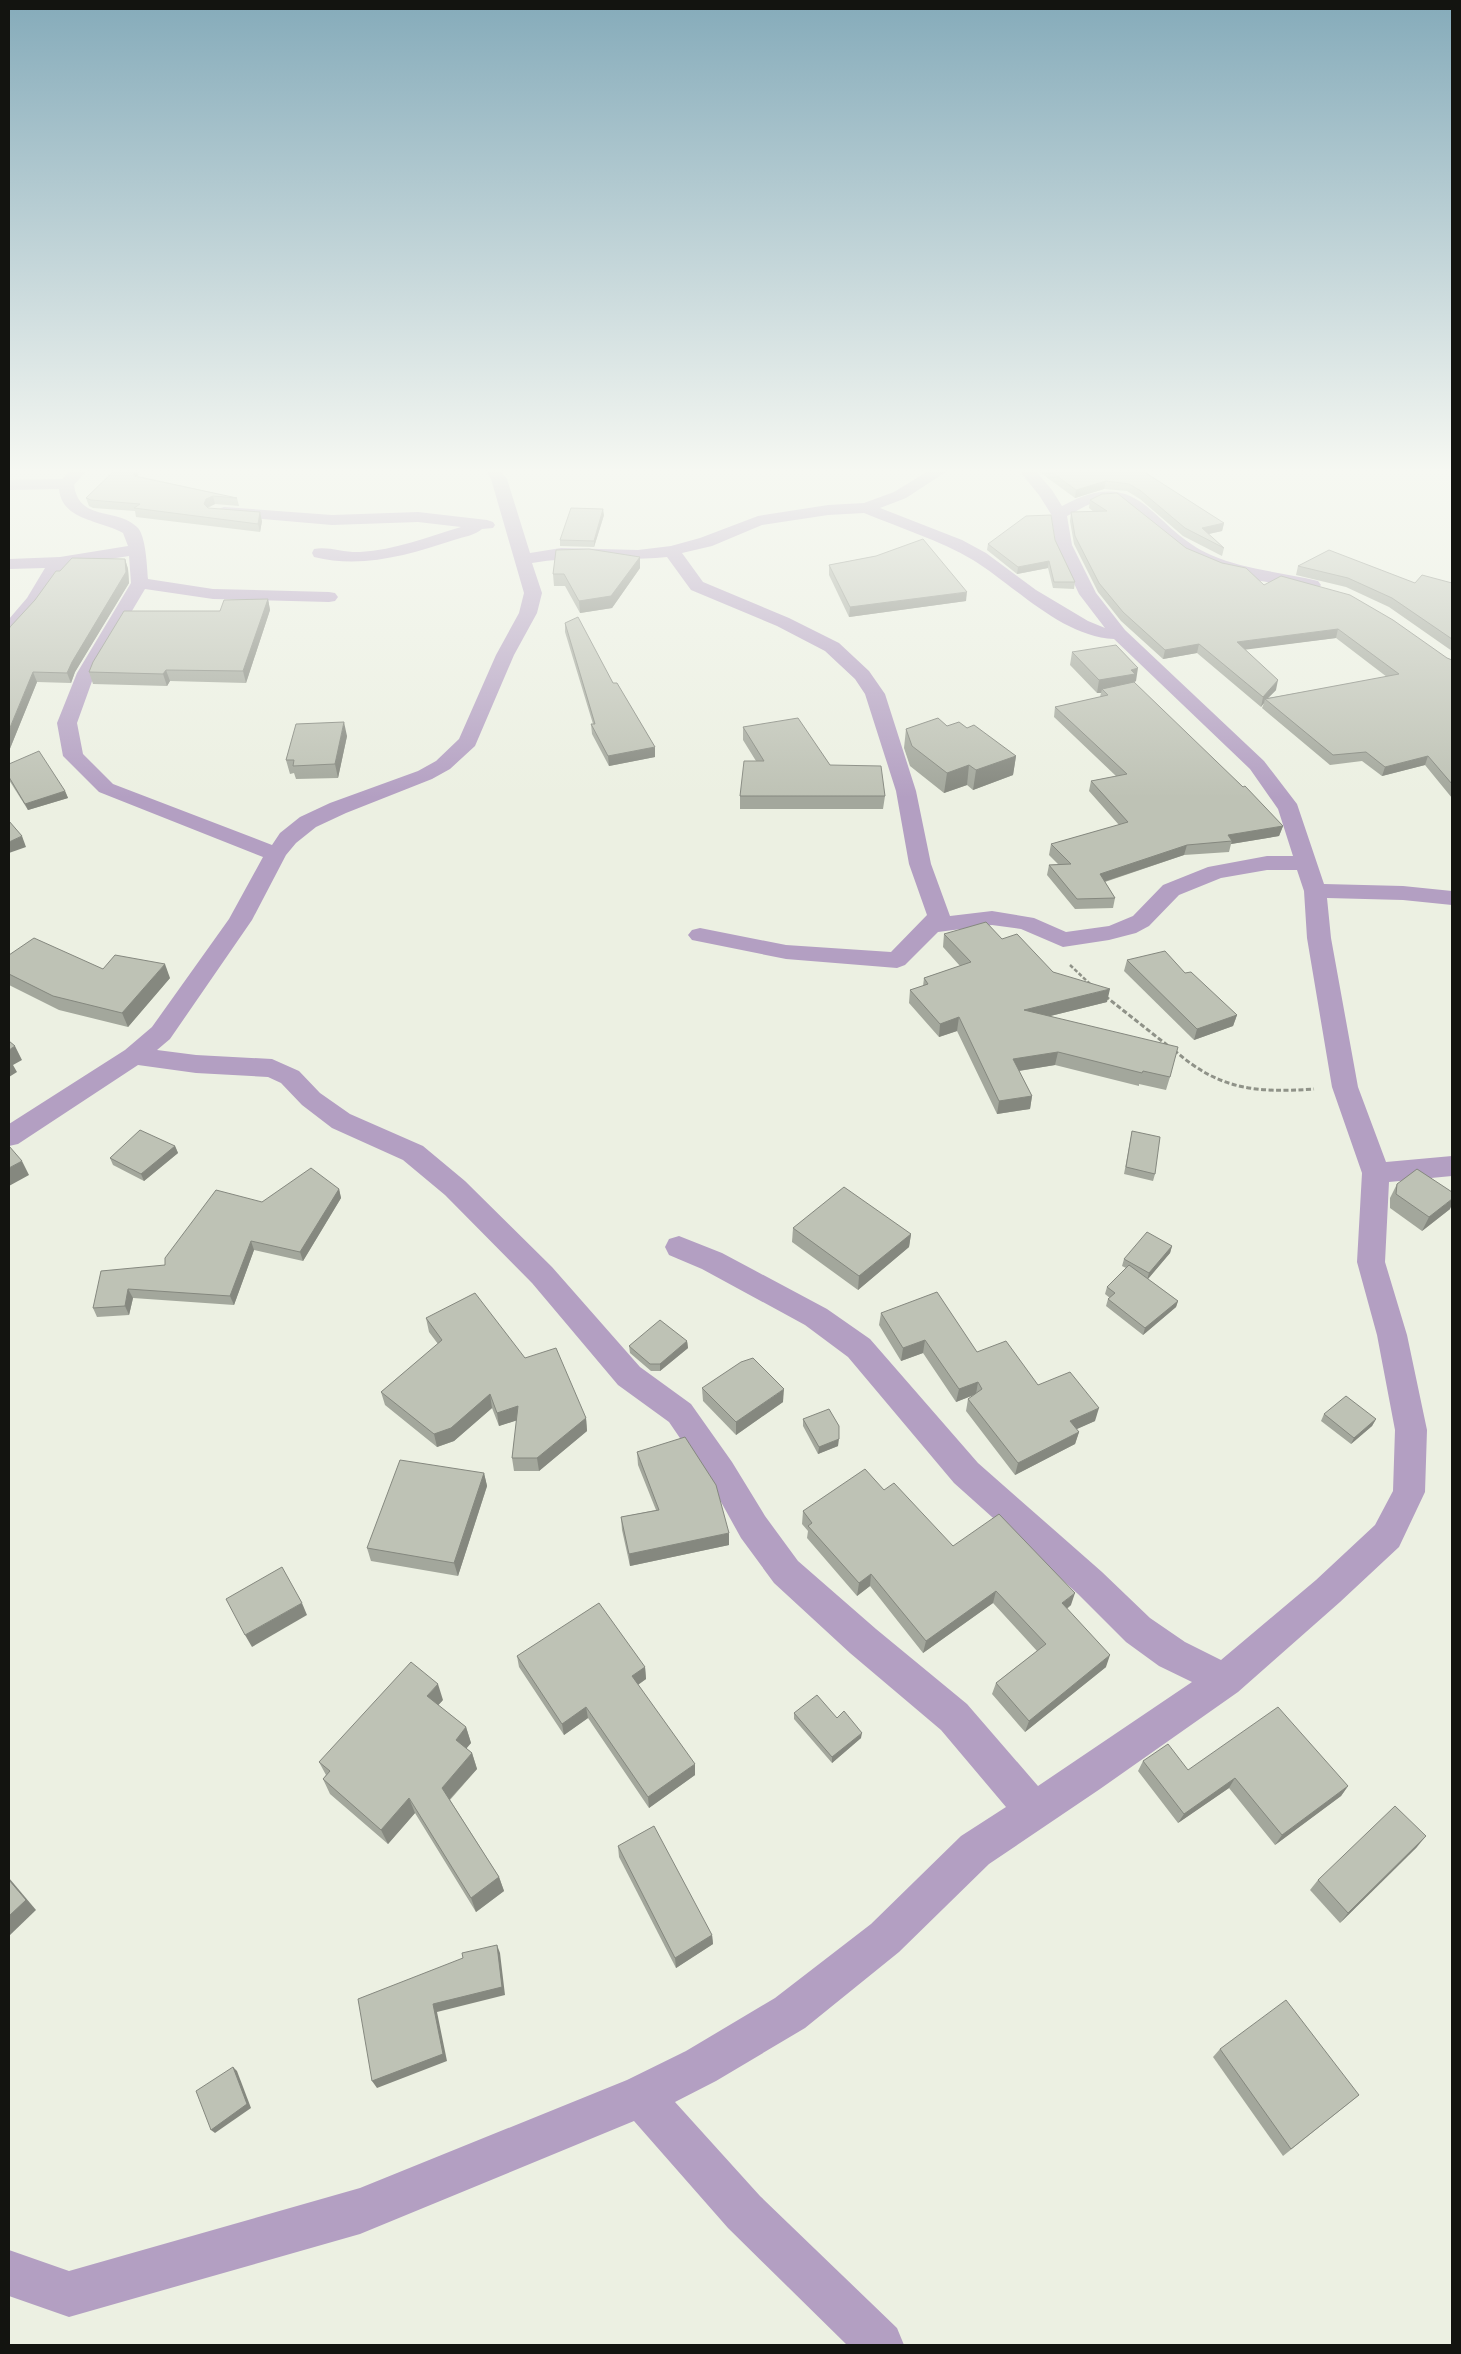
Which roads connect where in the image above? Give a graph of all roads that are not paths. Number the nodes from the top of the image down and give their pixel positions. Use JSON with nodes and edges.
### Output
{"nodes":[{"id":1,"x":44,"y":578,"type":"edge"},
{"id":2,"x":140,"y":578,"type":"edge"},
{"id":3,"x":529,"y":578,"type":"edge"},
{"id":4,"x":690,"y":578,"type":"edge"},
{"id":5,"x":1008,"y":578,"type":"edge"},
{"id":6,"x":1080,"y":578,"type":"edge"},
{"id":7,"x":1277,"y":578,"type":"edge"},
{"id":8,"x":140,"y":583,"type":"junction"},
{"id":9,"x":1327,"y":589,"type":"edge"},
{"id":10,"x":329,"y":597,"type":"dead end"},
{"id":11,"x":9,"y":631,"type":"edge"},
{"id":12,"x":1119,"y":634,"type":"junction"},
{"id":13,"x":276,"y":854,"type":"junction"},
{"id":14,"x":1311,"y":877,"type":"junction"},
{"id":15,"x":1452,"y":898,"type":"edge"},
{"id":16,"x":931,"y":926,"type":"junction"},
{"id":17,"x":700,"y":934,"type":"dead end"},
{"id":18,"x":134,"y":1056,"type":"junction"},
{"id":19,"x":9,"y":1137,"type":"edge"},
{"id":20,"x":1452,"y":1166,"type":"edge"},
{"id":21,"x":1376,"y":1173,"type":"junction"},
{"id":22,"x":679,"y":1248,"type":"dead end"},
{"id":23,"x":1225,"y":1680,"type":"junction"},
{"id":24,"x":1034,"y":1812,"type":"junction"},
{"id":25,"x":641,"y":2096,"type":"junction"},
{"id":26,"x":9,"y":2273,"type":"edge"},
{"id":27,"x":880,"y":2345,"type":"edge"}],
"edges":[{"from":1,"to":11,"type":"street"},
{"from":2,"to":8,"type":"street"},
{"from":3,"to":13,"type":"street"},
{"from":4,"to":16,"type":"street"},
{"from":5,"to":12,"type":"street"},
{"from":6,"to":12,"type":"street"},
{"from":7,"to":9,"type":"street"},
{"from":8,"to":10,"type":"street"},
{"from":8,"to":13,"type":"street"},
{"from":12,"to":14,"type":"street"},
{"from":13,"to":18,"type":"street"},
{"from":14,"to":15,"type":"street"},
{"from":14,"to":16,"type":"street"},
{"from":14,"to":21,"type":"street"},
{"from":16,"to":17,"type":"street"},
{"from":18,"to":19,"type":"street"},
{"from":18,"to":24,"type":"street"},
{"from":20,"to":21,"type":"street"},
{"from":21,"to":23,"type":"street"},
{"from":22,"to":23,"type":"street"},
{"from":23,"to":24,"type":"street"},
{"from":24,"to":25,"type":"street"},
{"from":25,"to":26,"type":"street"},
{"from":25,"to":27,"type":"street"}]}
